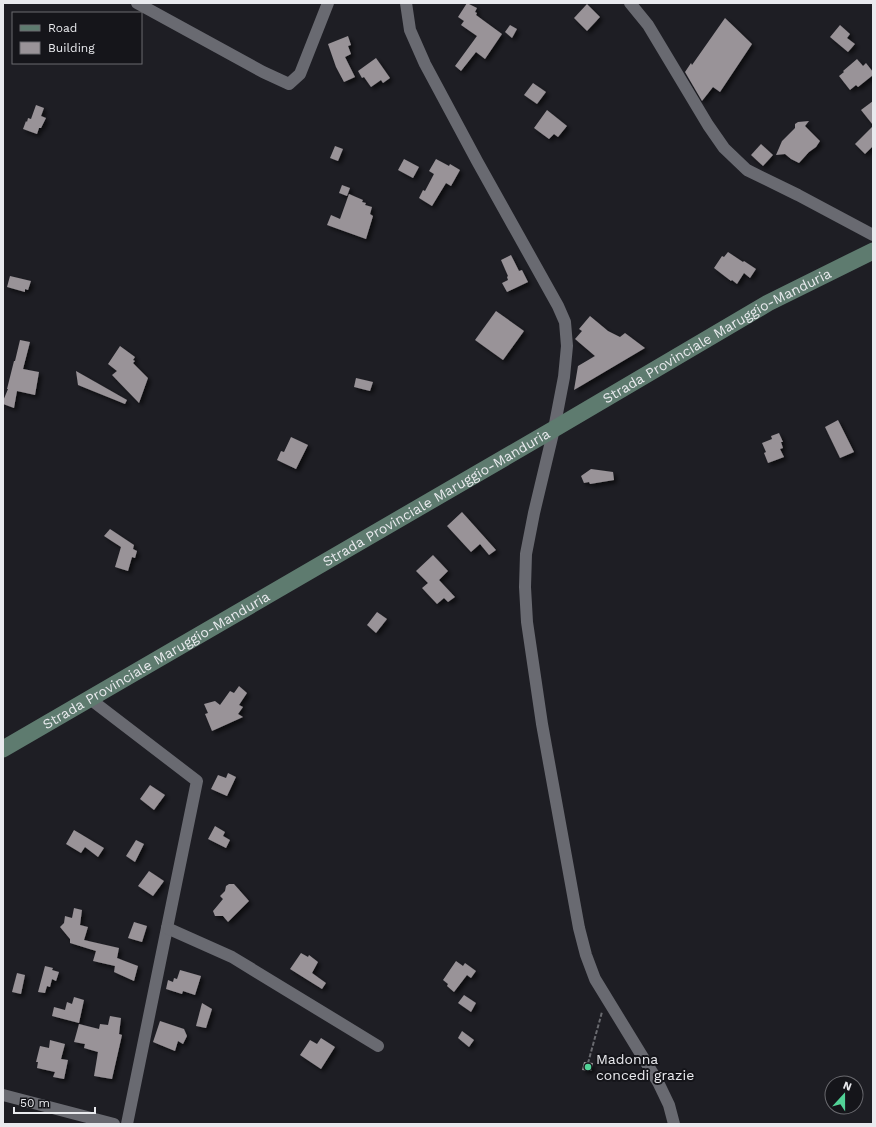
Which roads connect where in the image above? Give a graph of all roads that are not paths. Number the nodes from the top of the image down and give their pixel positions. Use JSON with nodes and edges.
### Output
{"nodes":[{"id":1,"x":137,"y":3,"type":"edge"},
{"id":2,"x":328,"y":3,"type":"edge"},
{"id":3,"x":406,"y":3,"type":"edge"},
{"id":4,"x":630,"y":3,"type":"edge"},
{"id":5,"x":873,"y":235,"type":"edge"},
{"id":6,"x":873,"y":251,"type":"edge"},
{"id":7,"x":554,"y":429,"type":"junction"},
{"id":8,"x":90,"y":699,"type":"junction"},
{"id":9,"x":3,"y":749,"type":"edge"},
{"id":10,"x":167,"y":928,"type":"junction"},
{"id":11,"x":378,"y":1046,"type":"dead end"},
{"id":12,"x":3,"y":1095,"type":"edge"},
{"id":13,"x":114,"y":1124,"type":"edge"},
{"id":14,"x":127,"y":1124,"type":"edge"},
{"id":15,"x":674,"y":1124,"type":"edge"}],
"edges":[{"from":1,"to":2,"type":"street"},
{"from":3,"to":7,"type":"street"},
{"from":4,"to":5,"type":"street"},
{"from":6,"to":7,"type":"main road","name":"Strada Provinciale Maruggio-Manduria"},
{"from":7,"to":8,"type":"main road","name":"Strada Provinciale Maruggio-Manduria"},
{"from":7,"to":15,"type":"street"},
{"from":8,"to":9,"type":"main road","name":"Strada Provinciale Maruggio-Manduria"},
{"from":8,"to":10,"type":"street"},
{"from":10,"to":11,"type":"street"},
{"from":10,"to":14,"type":"street"},
{"from":12,"to":13,"type":"street"}]}
